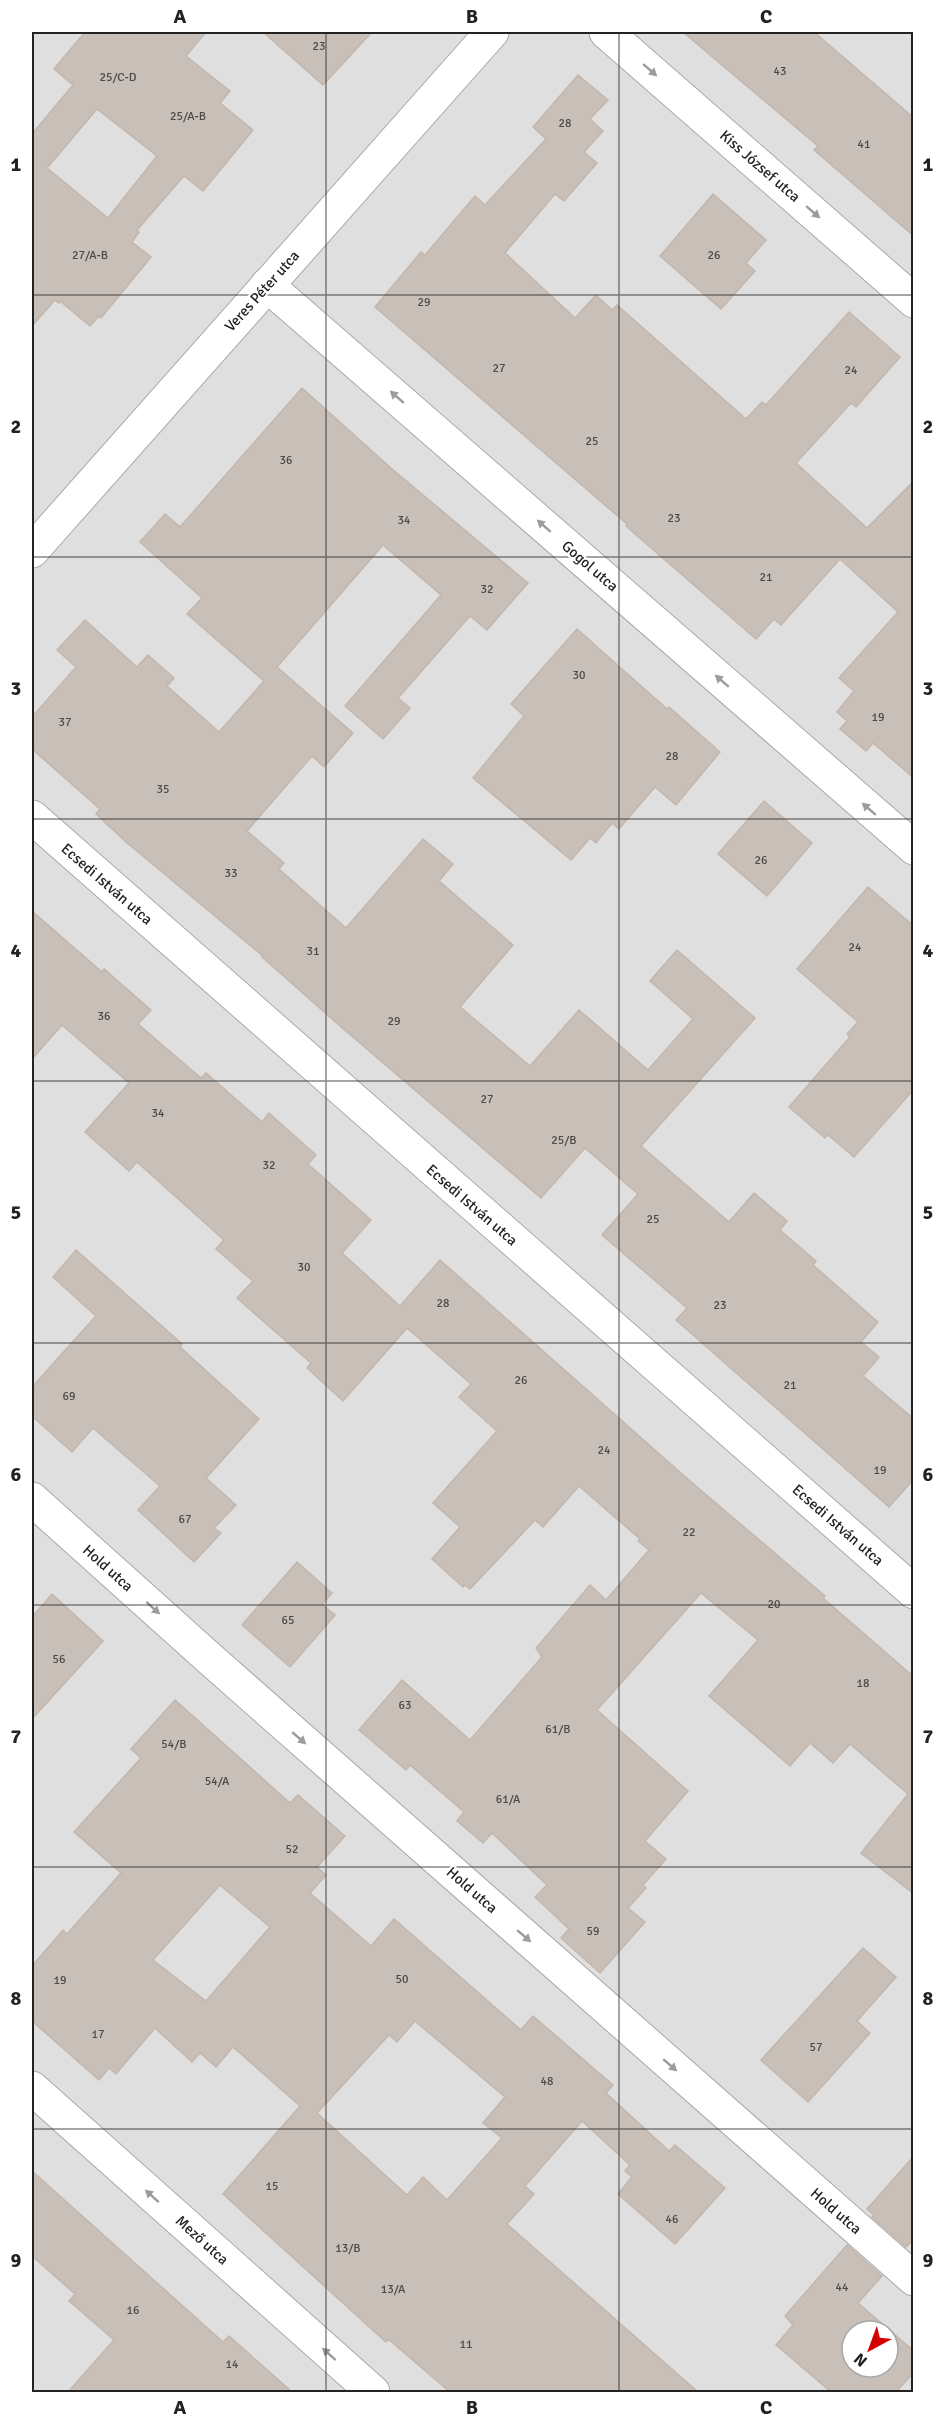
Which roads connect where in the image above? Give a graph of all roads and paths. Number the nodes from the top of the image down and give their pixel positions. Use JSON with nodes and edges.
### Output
{"nodes":[{"id":1,"x":492,"y":32,"type":"edge"},
{"id":2,"x":606,"y":32,"type":"edge"},
{"id":3,"x":267,"y":285,"type":"junction"},
{"id":4,"x":914,"y":301,"type":"edge"},
{"id":5,"x":32,"y":551,"type":"edge"},
{"id":6,"x":32,"y":817,"type":"edge"},
{"id":7,"x":914,"y":848,"type":"edge"},
{"id":8,"x":32,"y":1499,"type":"edge"},
{"id":9,"x":914,"y":1592,"type":"edge"},
{"id":10,"x":32,"y":2088,"type":"edge"},
{"id":11,"x":914,"y":2279,"type":"edge"},
{"id":12,"x":373,"y":2392,"type":"edge"}],
"edges":[{"from":1,"to":3,"type":"street","name":"Veres Péter utca"},
{"from":2,"to":4,"type":"street","name":"Kiss József utca","one_way":true},
{"from":3,"to":5,"type":"street","name":"Veres Péter utca"},
{"from":7,"to":3,"type":"street","name":"Gogol utca","one_way":true},
{"from":6,"to":9,"type":"street","name":"Ecsedi István utca"},
{"from":8,"to":11,"type":"street","name":"Hold utca","one_way":true},
{"from":12,"to":10,"type":"street","name":"Mező utca","one_way":true}]}
